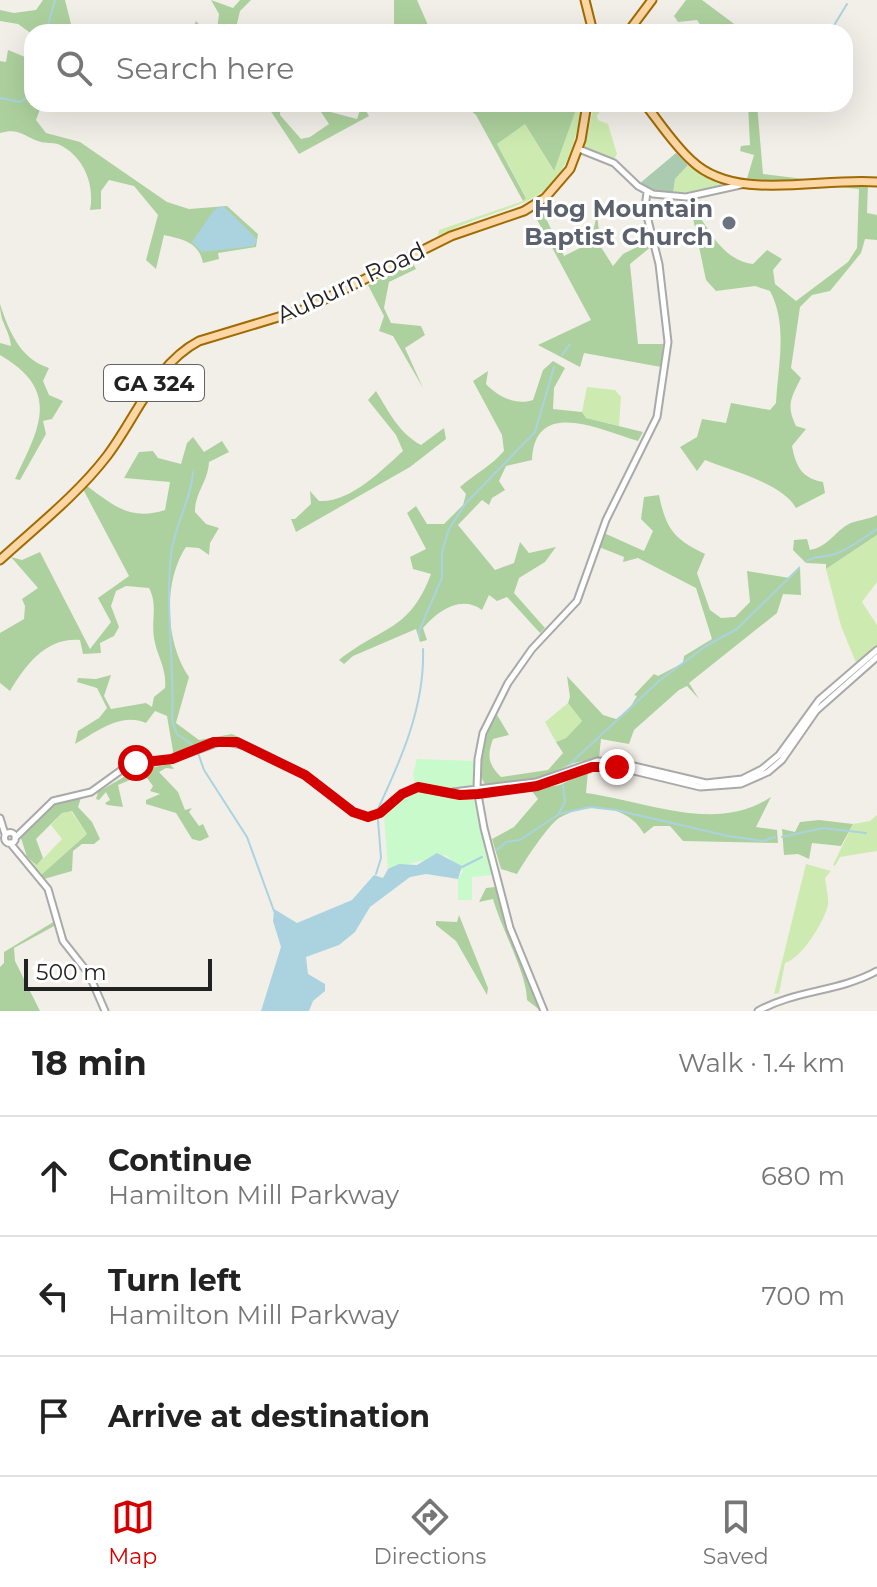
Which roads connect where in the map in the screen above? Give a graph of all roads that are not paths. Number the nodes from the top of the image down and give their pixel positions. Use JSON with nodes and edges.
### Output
{"nodes":[{"id":1,"x":585,"y":0,"type":"edge"},
{"id":2,"x":652,"y":0,"type":"edge"},
{"id":3,"x":591,"y":24,"type":"edge"},
{"id":4,"x":634,"y":24,"type":"edge"},
{"id":5,"x":585,"y":112,"type":"edge"},
{"id":6,"x":651,"y":112,"type":"edge"},
{"id":7,"x":579,"y":149,"type":"junction"},
{"id":8,"x":877,"y":182,"type":"edge"},
{"id":9,"x":745,"y":184,"type":"junction"},
{"id":10,"x":647,"y":192,"type":"junction"},
{"id":11,"x":0,"y":560,"type":"edge"},
{"id":12,"x":877,"y":650,"type":"edge"},
{"id":13,"x":877,"y":657,"type":"edge"},
{"id":14,"x":477,"y":792,"type":"junction"},
{"id":15,"x":1,"y":819,"type":"edge"},
{"id":16,"x":11,"y":837,"type":"junction"},
{"id":17,"x":877,"y":971,"type":"edge"},
{"id":18,"x":105,"y":1011,"type":"edge"},
{"id":19,"x":544,"y":1011,"type":"edge"},
{"id":20,"x":758,"y":1011,"type":"edge"}],
"edges":[{"from":1,"to":3,"type":"main road"},
{"from":2,"to":4,"type":"main road"},
{"from":5,"to":7,"type":"main road","name":"Auburn Road","number":"GA 324"},
{"from":6,"to":9,"type":"main road"},
{"from":7,"to":10,"type":"street"},
{"from":7,"to":11,"type":"main road","name":"Auburn Road","number":"GA 324"},
{"from":8,"to":9,"type":"main road"},
{"from":9,"to":10,"type":"street"},
{"from":10,"to":14,"type":"street"},
{"from":12,"to":14,"type":"street"},
{"from":13,"to":14,"type":"street"},
{"from":14,"to":16,"type":"street"},
{"from":14,"to":19,"type":"street"},
{"from":15,"to":16,"type":"street"},
{"from":16,"to":18,"type":"street"},
{"from":17,"to":20,"type":"street"}]}
